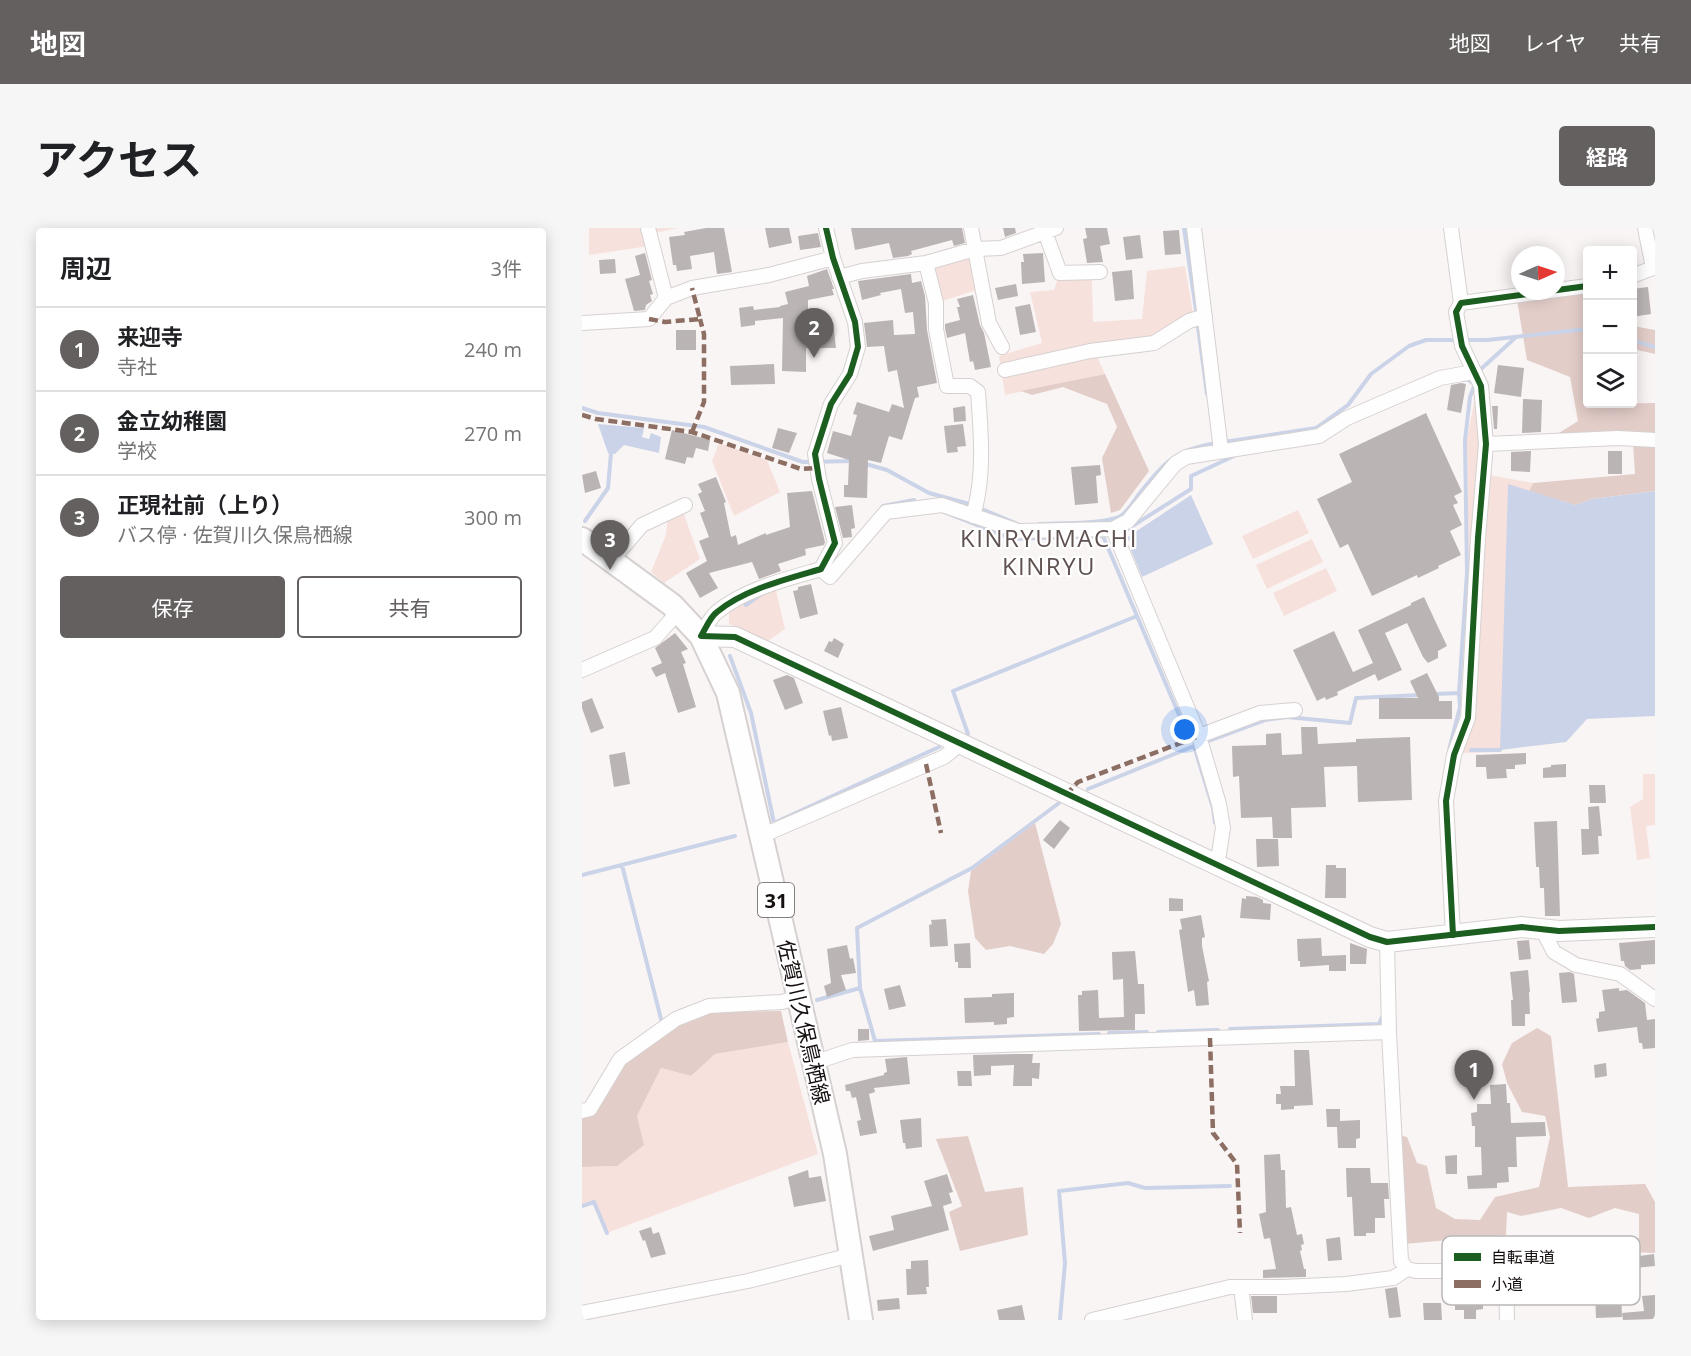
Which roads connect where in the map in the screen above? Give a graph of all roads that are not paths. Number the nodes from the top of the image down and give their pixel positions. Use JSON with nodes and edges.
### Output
{"nodes":[{"id":1,"x":648,"y":228,"type":"edge"},
{"id":2,"x":826,"y":228,"type":"edge"},
{"id":3,"x":972,"y":228,"type":"edge"},
{"id":4,"x":1194,"y":228,"type":"edge"},
{"id":5,"x":1450,"y":228,"type":"edge"},
{"id":6,"x":1645,"y":228,"type":"edge"},
{"id":7,"x":1051,"y":230,"type":"edge"},
{"id":8,"x":975,"y":249,"type":"junction"},
{"id":9,"x":832,"y":258,"type":"junction"},
{"id":10,"x":927,"y":263,"type":"junction"},
{"id":11,"x":1100,"y":272,"type":"dead end"},
{"id":12,"x":1637,"y":274,"type":"edge"},
{"id":13,"x":839,"y":277,"type":"junction"},
{"id":14,"x":1583,"y":287,"type":"edge"},
{"id":15,"x":666,"y":298,"type":"junction"},
{"id":16,"x":1461,"y":303,"type":"junction"},
{"id":17,"x":1205,"y":316,"type":"junction"},
{"id":18,"x":582,"y":323,"type":"edge"},
{"id":19,"x":1002,"y":347,"type":"dead end"},
{"id":20,"x":1005,"y":370,"type":"dead end"},
{"id":21,"x":1473,"y":372,"type":"junction"},
{"id":22,"x":1655,"y":440,"type":"edge"},
{"id":23,"x":1486,"y":444,"type":"junction"},
{"id":24,"x":1221,"y":451,"type":"junction"},
{"id":25,"x":685,"y":505,"type":"dead end"},
{"id":26,"x":973,"y":516,"type":"junction"},
{"id":27,"x":1113,"y":529,"type":"junction"},
{"id":28,"x":582,"y":539,"type":"edge"},
{"id":29,"x":612,"y":560,"type":"junction"},
{"id":30,"x":821,"y":569,"type":"junction"},
{"id":31,"x":678,"y":612,"type":"junction"},
{"id":32,"x":701,"y":636,"type":"junction"},
{"id":33,"x":582,"y":670,"type":"edge"},
{"id":34,"x":1295,"y":710,"type":"dead end"},
{"id":35,"x":1199,"y":736,"type":"junction"},
{"id":36,"x":960,"y":744,"type":"junction"},
{"id":37,"x":761,"y":836,"type":"junction"},
{"id":38,"x":1215,"y":864,"type":"junction"},
{"id":39,"x":1655,"y":927,"type":"edge"},
{"id":40,"x":1543,"y":931,"type":"junction"},
{"id":41,"x":1453,"y":935,"type":"junction"},
{"id":42,"x":1387,"y":942,"type":"junction"},
{"id":43,"x":798,"y":997,"type":"junction"},
{"id":44,"x":1655,"y":999,"type":"edge"},
{"id":45,"x":1389,"y":1032,"type":"junction"},
{"id":46,"x":813,"y":1063,"type":"junction"},
{"id":47,"x":582,"y":1111,"type":"edge"},
{"id":48,"x":851,"y":1255,"type":"junction"},
{"id":49,"x":1407,"y":1269,"type":"junction"},
{"id":50,"x":1442,"y":1271,"type":"edge"},
{"id":51,"x":1241,"y":1287,"type":"junction"},
{"id":52,"x":1507,"y":1305,"type":"edge"},
{"id":53,"x":582,"y":1314,"type":"edge"},
{"id":54,"x":861,"y":1320,"type":"edge"},
{"id":55,"x":1092,"y":1320,"type":"edge"},
{"id":56,"x":1245,"y":1320,"type":"edge"},
{"id":57,"x":1507,"y":1320,"type":"edge"}],
"edges":[{"from":1,"to":15,"type":"street"},
{"from":2,"to":9,"type":"street"},
{"from":3,"to":8,"type":"street"},
{"from":4,"to":17,"type":"street"},
{"from":5,"to":16,"type":"street"},
{"from":6,"to":12,"type":"street"},
{"from":7,"to":8,"type":"street"},
{"from":7,"to":11,"type":"street"},
{"from":8,"to":10,"type":"street"},
{"from":8,"to":19,"type":"street"},
{"from":9,"to":13,"type":"street"},
{"from":9,"to":15,"type":"street"},
{"from":10,"to":13,"type":"street"},
{"from":10,"to":26,"type":"street"},
{"from":13,"to":30,"type":"street"},
{"from":14,"to":16,"type":"street"},
{"from":15,"to":18,"type":"street"},
{"from":16,"to":21,"type":"street"},
{"from":17,"to":20,"type":"street"},
{"from":17,"to":24,"type":"street"},
{"from":21,"to":23,"type":"street"},
{"from":21,"to":24,"type":"street"},
{"from":22,"to":23,"type":"street"},
{"from":23,"to":41,"type":"street"},
{"from":24,"to":27,"type":"street"},
{"from":25,"to":29,"type":"street"},
{"from":26,"to":27,"type":"street"},
{"from":26,"to":30,"type":"street"},
{"from":27,"to":35,"type":"street"},
{"from":28,"to":29,"type":"main road","name":"佐賀川久保鳥栖線","number":"31"},
{"from":29,"to":31,"type":"main road","name":"佐賀川久保鳥栖線","number":"31"},
{"from":30,"to":32,"type":"street"},
{"from":31,"to":32,"type":"main road","name":"佐賀川久保鳥栖線","number":"31"},
{"from":31,"to":33,"type":"street"},
{"from":32,"to":36,"type":"street"},
{"from":32,"to":37,"type":"main road","name":"佐賀川久保鳥栖線","number":"31"},
{"from":34,"to":35,"type":"street"},
{"from":35,"to":38,"type":"street"},
{"from":36,"to":37,"type":"street"},
{"from":36,"to":38,"type":"street"},
{"from":37,"to":43,"type":"main road","name":"佐賀川久保鳥栖線","number":"31"},
{"from":38,"to":42,"type":"street"},
{"from":39,"to":40,"type":"street"},
{"from":40,"to":41,"type":"street"},
{"from":40,"to":44,"type":"street"},
{"from":41,"to":42,"type":"street"},
{"from":42,"to":45,"type":"street"},
{"from":43,"to":46,"type":"main road","name":"佐賀川久保鳥栖線","number":"31"},
{"from":43,"to":47,"type":"street"},
{"from":45,"to":46,"type":"street"},
{"from":45,"to":49,"type":"street"},
{"from":46,"to":48,"type":"main road","name":"佐賀川久保鳥栖線","number":"31"},
{"from":48,"to":53,"type":"street"},
{"from":48,"to":54,"type":"main road","name":"佐賀川久保鳥栖線","number":"31"},
{"from":49,"to":50,"type":"street"},
{"from":49,"to":51,"type":"street"},
{"from":51,"to":55,"type":"street"},
{"from":51,"to":56,"type":"street"},
{"from":52,"to":57,"type":"street"}]}
